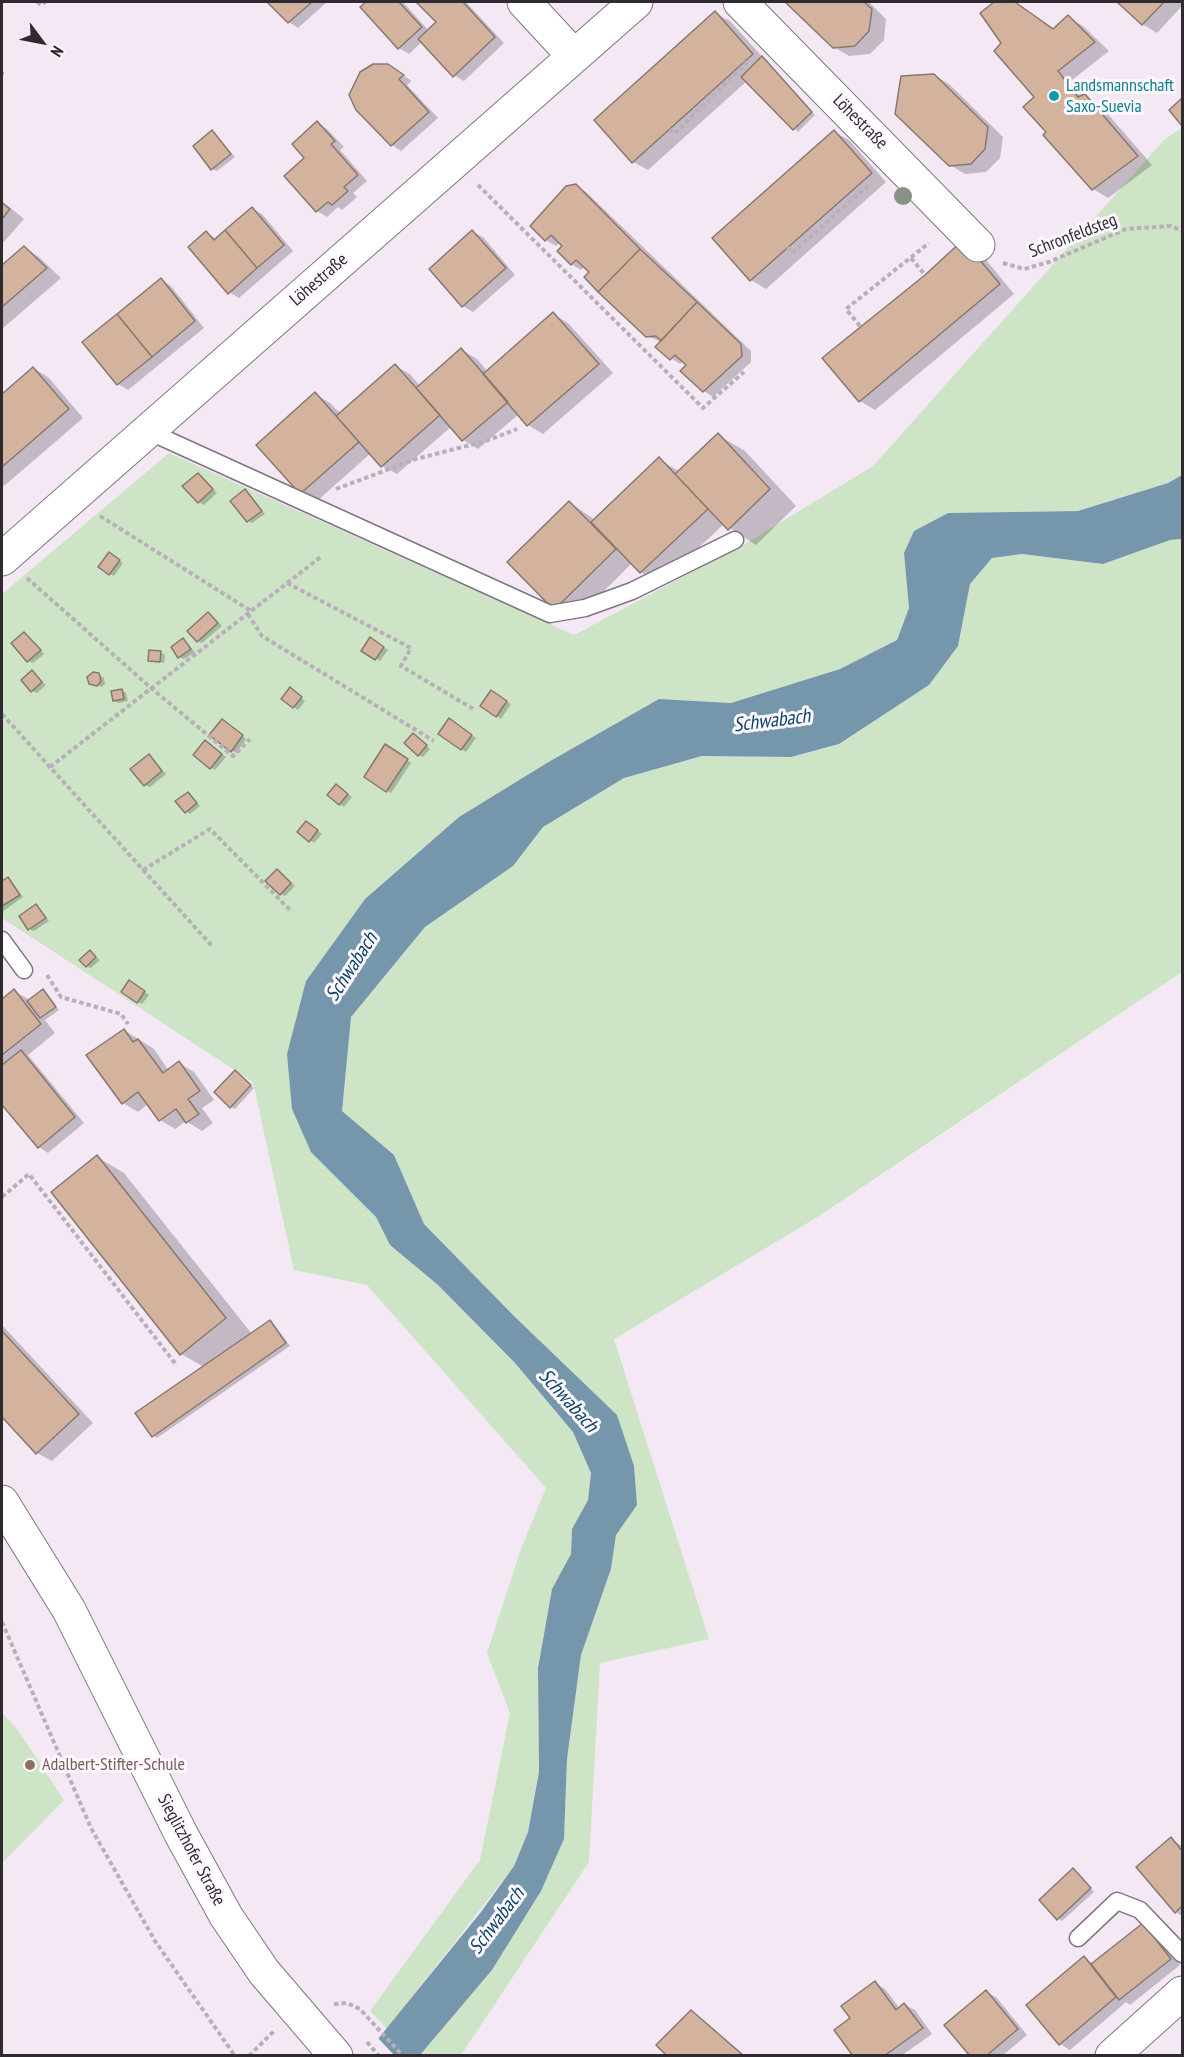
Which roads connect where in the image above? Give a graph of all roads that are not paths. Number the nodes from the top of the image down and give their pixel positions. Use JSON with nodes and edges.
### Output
{"nodes":[{"id":1,"x":524,"y":2,"type":"edge"},
{"id":2,"x":636,"y":2,"type":"edge"},
{"id":3,"x":740,"y":2,"type":"edge"},
{"id":4,"x":573,"y":56,"type":"junction"},
{"id":5,"x":978,"y":245,"type":"road end"},
{"id":6,"x":148,"y":431,"type":"junction"},
{"id":7,"x":735,"y":540,"type":"dead end"},
{"id":8,"x":12,"y":567,"type":"edge"},
{"id":9,"x":2,"y":940,"type":"edge"},
{"id":10,"x":24,"y":970,"type":"road end"},
{"id":11,"x":2,"y":1502,"type":"edge"},
{"id":12,"x":1078,"y":1938,"type":"dead end"},
{"id":13,"x":1182,"y":1954,"type":"edge"},
{"id":14,"x":1182,"y":1993,"type":"edge"},
{"id":15,"x":333,"y":2052,"type":"edge"},
{"id":16,"x":1112,"y":2055,"type":"edge"}],
"edges":[{"from":1,"to":4,"type":"street"},
{"from":2,"to":4,"type":"street","name":"Löhestraße"},
{"from":3,"to":5,"type":"street","name":"Löhestraße"},
{"from":4,"to":6,"type":"street","name":"Löhestraße"},
{"from":6,"to":7,"type":"lane"},
{"from":6,"to":8,"type":"street","name":"Löhestraße"},
{"from":9,"to":10,"type":"lane"},
{"from":11,"to":15,"type":"street","name":"Sieglitzhofer Straße"},
{"from":12,"to":13,"type":"lane"},
{"from":14,"to":16,"type":"street"}]}
